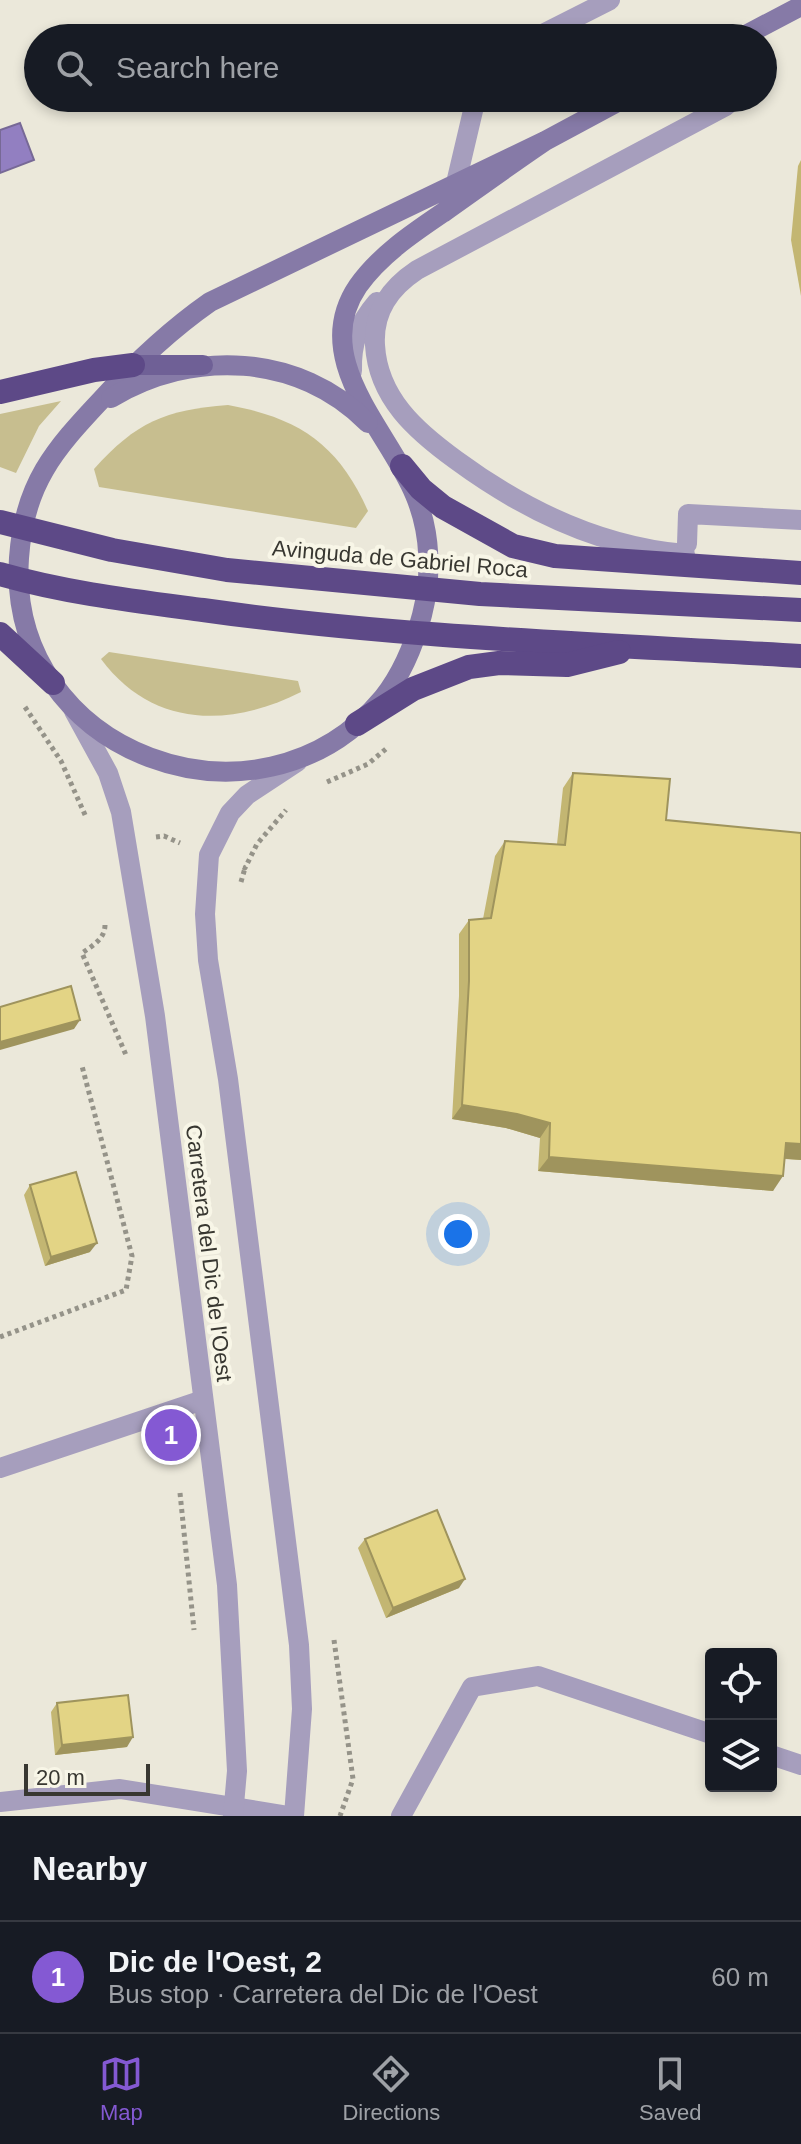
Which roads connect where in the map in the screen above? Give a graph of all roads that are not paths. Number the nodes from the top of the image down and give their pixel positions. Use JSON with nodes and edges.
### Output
{"nodes":[{"id":1,"x":610,"y":0,"type":"edge"},
{"id":2,"x":801,"y":6,"type":"edge"},
{"id":3,"x":563,"y":24,"type":"edge"},
{"id":4,"x":767,"y":24,"type":"edge"},
{"id":5,"x":473,"y":112,"type":"edge"},
{"id":6,"x":599,"y":112,"type":"edge"},
{"id":7,"x":715,"y":112,"type":"edge"},
{"id":8,"x":545,"y":141,"type":"junction"},
{"id":9,"x":456,"y":183,"type":"junction"},
{"id":10,"x":401,"y":281,"type":"junction"},
{"id":11,"x":133,"y":365,"type":"junction"},
{"id":12,"x":203,"y":365,"type":"junction"},
{"id":13,"x":356,"y":390,"type":"junction"},
{"id":14,"x":0,"y":392,"type":"edge"},
{"id":15,"x":85,"y":416,"type":"junction"},
{"id":16,"x":382,"y":438,"type":"junction"},
{"id":17,"x":402,"y":466,"type":"junction"},
{"id":18,"x":801,"y":520,"type":"edge"},
{"id":19,"x":11,"y":526,"type":"edge"},
{"id":20,"x":687,"y":544,"type":"dead end"},
{"id":21,"x":801,"y":564,"type":"edge"},
{"id":22,"x":801,"y":573,"type":"edge"},
{"id":23,"x":9,"y":577,"type":"edge"},
{"id":24,"x":427,"y":590,"type":"junction"},
{"id":25,"x":801,"y":610,"type":"edge"},
{"id":26,"x":417,"y":633,"type":"junction"},
{"id":27,"x":0,"y":634,"type":"edge"},
{"id":28,"x":645,"y":647,"type":"junction"},
{"id":29,"x":801,"y":656,"type":"edge"},
{"id":30,"x":53,"y":683,"type":"junction"},
{"id":31,"x":73,"y":708,"type":"junction"},
{"id":32,"x":357,"y":724,"type":"junction"},
{"id":33,"x":304,"y":757,"type":"junction"},
{"id":34,"x":203,"y":1400,"type":"junction"},
{"id":35,"x":0,"y":1468,"type":"edge"},
{"id":36,"x":705,"y":1732,"type":"edge"},
{"id":37,"x":777,"y":1757,"type":"edge"},
{"id":38,"x":801,"y":1765,"type":"edge"},
{"id":39,"x":0,"y":1802,"type":"edge"},
{"id":40,"x":234,"y":1812,"type":"edge"},
{"id":41,"x":292,"y":1816,"type":"edge"},
{"id":42,"x":401,"y":1816,"type":"edge"}],
"edges":[{"from":1,"to":3,"type":"street"},
{"from":2,"to":4,"type":"street"},
{"from":5,"to":9,"type":"street"},
{"from":6,"to":8,"type":"street"},
{"from":7,"to":10,"type":"street"},
{"from":8,"to":9,"type":"street"},
{"from":8,"to":13,"type":"street"},
{"from":9,"to":11,"type":"street"},
{"from":10,"to":13,"type":"street"},
{"from":10,"to":21,"type":"street"},
{"from":11,"to":12,"type":"main road"},
{"from":11,"to":14,"type":"highway"},
{"from":11,"to":15,"type":"street"},
{"from":12,"to":15,"type":"street"},
{"from":12,"to":16,"type":"street"},
{"from":13,"to":16,"type":"street"},
{"from":15,"to":19,"type":"street"},
{"from":16,"to":17,"type":"street"},
{"from":17,"to":22,"type":"highway"},
{"from":17,"to":24,"type":"street"},
{"from":18,"to":20,"type":"street"},
{"from":19,"to":23,"type":"street"},
{"from":19,"to":24,"type":"highway","name":"Avinguda de Gabriel Roca"},
{"from":23,"to":26,"type":"highway"},
{"from":23,"to":30,"type":"street"},
{"from":24,"to":25,"type":"highway","name":"Avinguda de Gabriel Roca"},
{"from":24,"to":26,"type":"street"},
{"from":26,"to":28,"type":"highway"},
{"from":26,"to":32,"type":"street"},
{"from":27,"to":30,"type":"highway"},
{"from":28,"to":29,"type":"highway"},
{"from":28,"to":32,"type":"highway"},
{"from":30,"to":31,"type":"street"},
{"from":31,"to":33,"type":"street"},
{"from":31,"to":34,"type":"street","name":"Carretera del Dic de l'Oest"},
{"from":32,"to":33,"type":"street"},
{"from":33,"to":41,"type":"street","name":"Carretera del Dic de l'Oest"},
{"from":34,"to":35,"type":"street"},
{"from":34,"to":40,"type":"street","name":"Carretera del Dic de l'Oest"},
{"from":36,"to":42,"type":"street"},
{"from":37,"to":38,"type":"street"},
{"from":39,"to":40,"type":"street"},
{"from":40,"to":41,"type":"street"}]}
